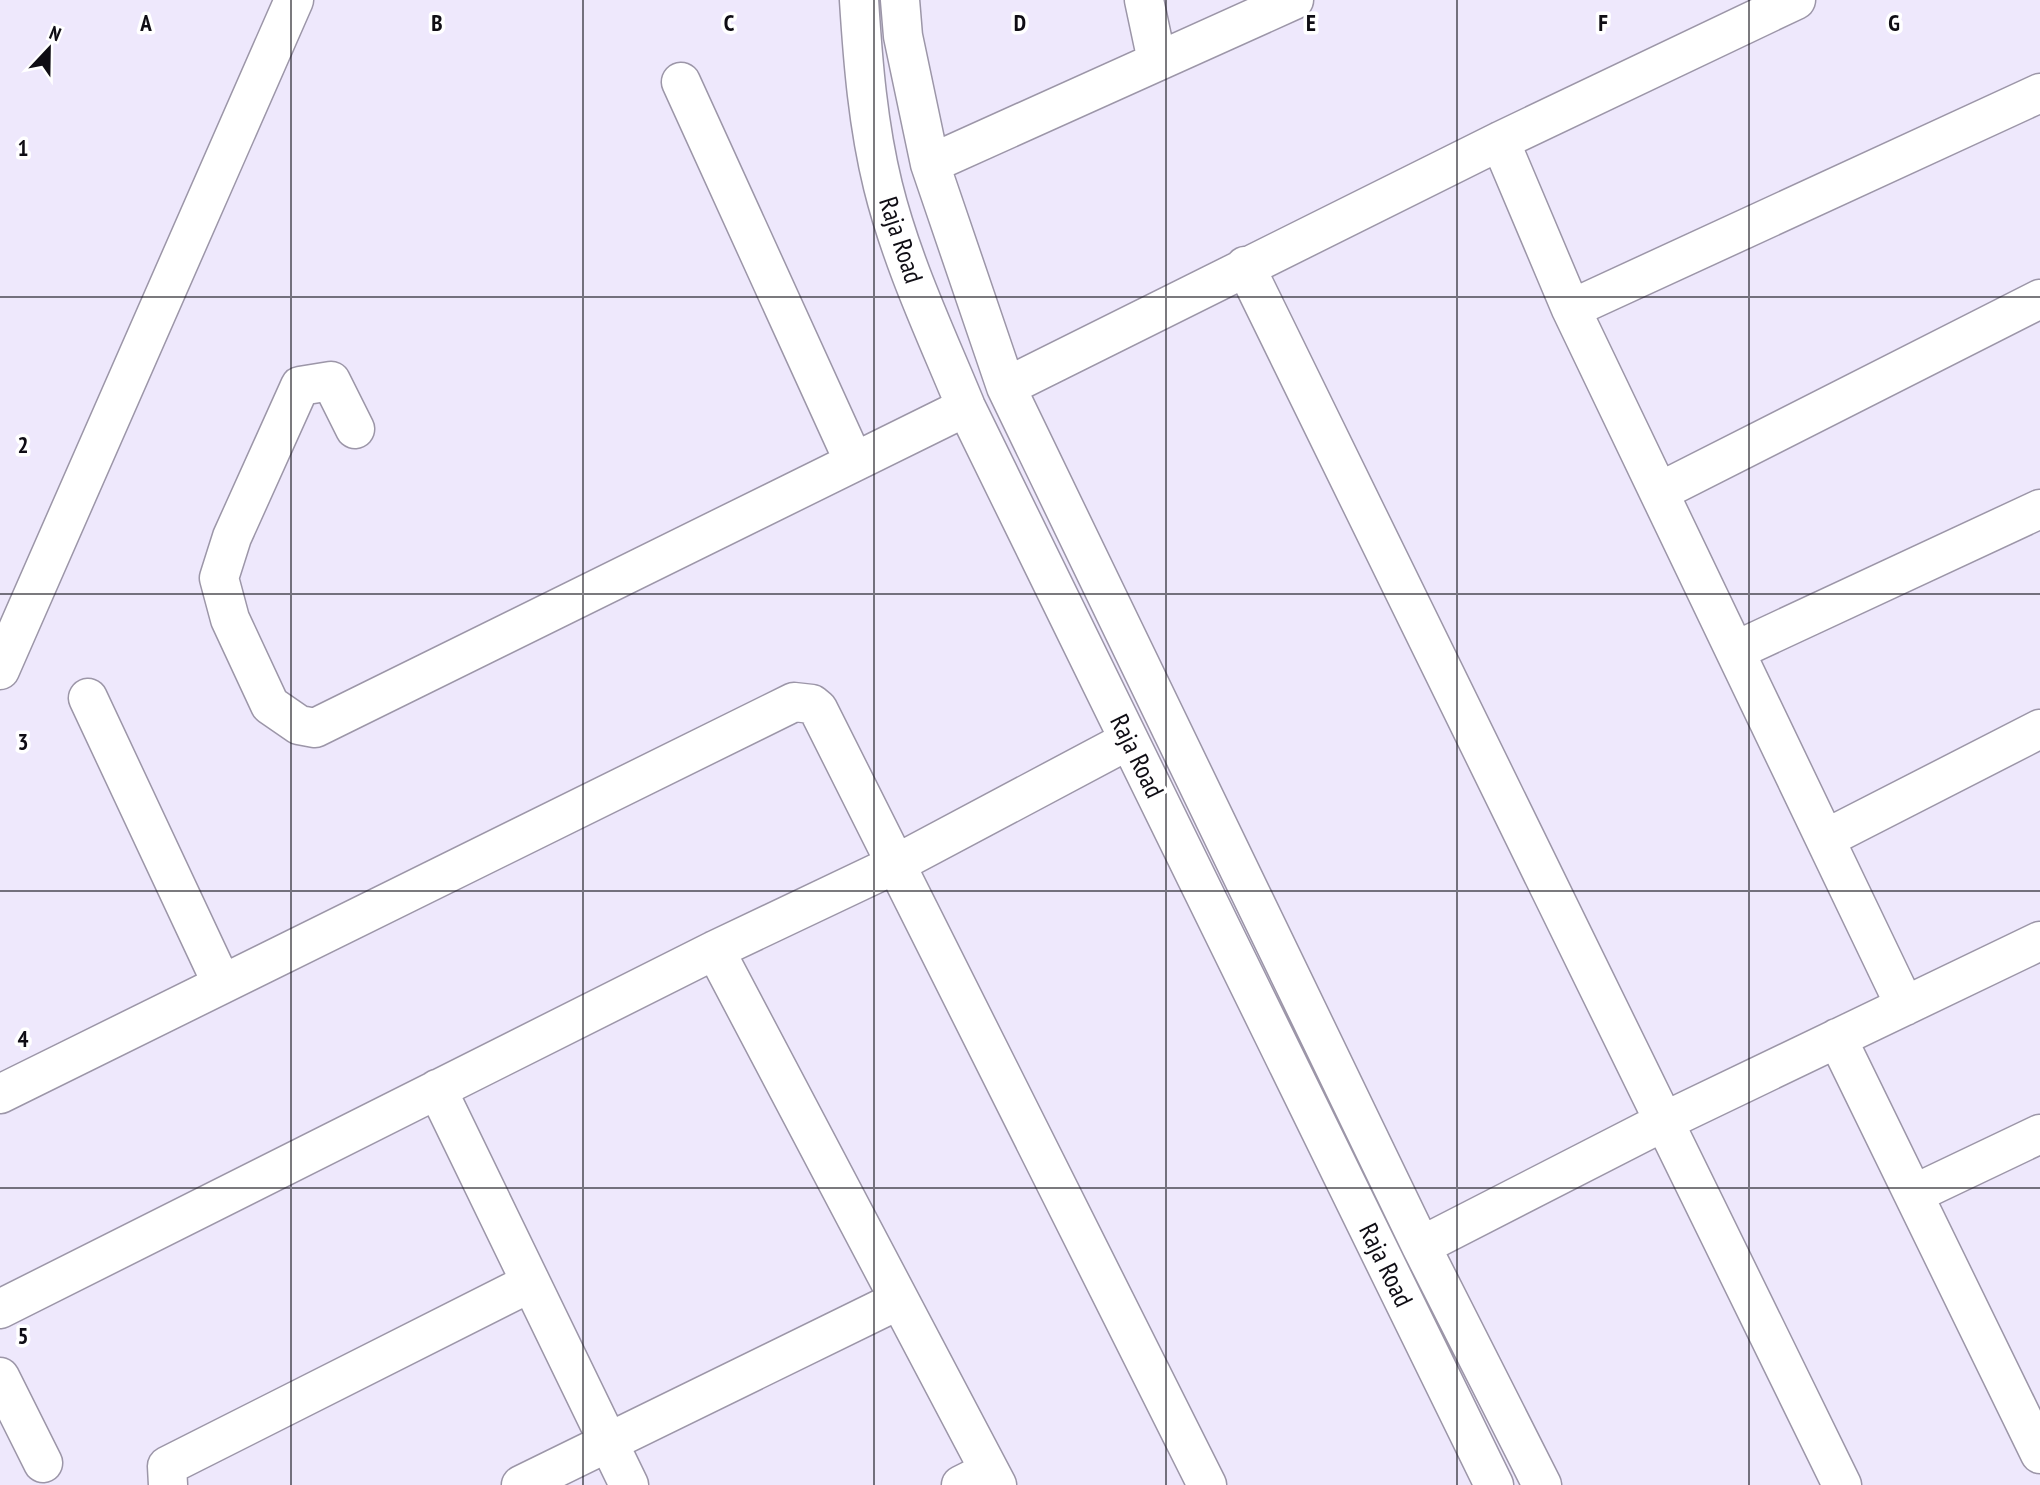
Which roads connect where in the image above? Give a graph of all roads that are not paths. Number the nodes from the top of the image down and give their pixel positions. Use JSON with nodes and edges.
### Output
{"nodes":[{"id":1,"x":294,"y":0,"type":"edge"},
{"id":2,"x":859,"y":0,"type":"edge"},
{"id":3,"x":900,"y":0,"type":"edge"},
{"id":4,"x":1144,"y":0,"type":"edge"},
{"id":5,"x":1294,"y":0,"type":"edge"},
{"id":6,"x":1796,"y":0,"type":"edge"},
{"id":7,"x":1157,"y":61,"type":"junction"},
{"id":8,"x":681,"y":82,"type":"dead end"},
{"id":9,"x":2040,"y":93,"type":"edge"},
{"id":10,"x":1500,"y":141,"type":"junction"},
{"id":11,"x":930,"y":164,"type":"junction"},
{"id":12,"x":1245,"y":266,"type":"junction"},
{"id":13,"x":2040,"y":299,"type":"edge"},
{"id":14,"x":1572,"y":309,"type":"junction"},
{"id":15,"x":1006,"y":387,"type":"junction"},
{"id":16,"x":966,"y":407,"type":"junction"},
{"id":17,"x":355,"y":429,"type":"dead end"},
{"id":18,"x":854,"y":462,"type":"junction"},
{"id":19,"x":1659,"y":492,"type":"junction"},
{"id":20,"x":2040,"y":509,"type":"edge"},
{"id":21,"x":1735,"y":652,"type":"junction"},
{"id":22,"x":0,"y":670,"type":"edge"},
{"id":23,"x":88,"y":698,"type":"dead end"},
{"id":24,"x":2040,"y":729,"type":"edge"},
{"id":25,"x":1129,"y":740,"type":"junction"},
{"id":26,"x":1825,"y":839,"type":"junction"},
{"id":27,"x":894,"y":865,"type":"junction"},
{"id":28,"x":2040,"y":941,"type":"edge"},
{"id":29,"x":715,"y":950,"type":"junction"},
{"id":30,"x":222,"y":984,"type":"junction"},
{"id":31,"x":1905,"y":1006,"type":"junction"},
{"id":32,"x":1838,"y":1038,"type":"junction"},
{"id":33,"x":437,"y":1089,"type":"junction"},
{"id":34,"x":0,"y":1094,"type":"edge"},
{"id":35,"x":1662,"y":1122,"type":"junction"},
{"id":36,"x":2040,"y":1134,"type":"edge"},
{"id":37,"x":1914,"y":1194,"type":"junction"},
{"id":38,"x":1421,"y":1245,"type":"junction"},
{"id":39,"x":530,"y":1283,"type":"junction"},
{"id":40,"x":900,"y":1300,"type":"junction"},
{"id":41,"x":0,"y":1309,"type":"edge"},
{"id":42,"x":0,"y":1377,"type":"edge"},
{"id":43,"x":608,"y":1442,"type":"junction"},
{"id":44,"x":2040,"y":1454,"type":"edge"},
{"id":45,"x":43,"y":1463,"type":"dead end"},
{"id":46,"x":982,"y":1480,"type":"edge"},
{"id":47,"x":168,"y":1485,"type":"edge"},
{"id":48,"x":521,"y":1485,"type":"edge"},
{"id":49,"x":629,"y":1485,"type":"edge"},
{"id":50,"x":1208,"y":1485,"type":"edge"},
{"id":51,"x":1494,"y":1485,"type":"edge"},
{"id":52,"x":1542,"y":1485,"type":"edge"},
{"id":53,"x":1842,"y":1485,"type":"edge"}],
"edges":[{"from":1,"to":22,"type":"street"},
{"from":2,"to":16,"type":"street","name":"Raja Road"},
{"from":3,"to":11,"type":"street","name":"Raja Road"},
{"from":4,"to":7,"type":"street"},
{"from":5,"to":7,"type":"street"},
{"from":6,"to":10,"type":"street"},
{"from":7,"to":11,"type":"street"},
{"from":8,"to":18,"type":"street"},
{"from":9,"to":14,"type":"street"},
{"from":10,"to":12,"type":"street"},
{"from":10,"to":14,"type":"street"},
{"from":11,"to":15,"type":"street","name":"Raja Road"},
{"from":12,"to":15,"type":"street"},
{"from":12,"to":35,"type":"street"},
{"from":13,"to":19,"type":"street"},
{"from":14,"to":19,"type":"street"},
{"from":15,"to":38,"type":"street","name":"Raja Road"},
{"from":16,"to":18,"type":"street"},
{"from":16,"to":25,"type":"street","name":"Raja Road"},
{"from":17,"to":18,"type":"street"},
{"from":19,"to":21,"type":"street"},
{"from":20,"to":21,"type":"street"},
{"from":21,"to":26,"type":"street"},
{"from":23,"to":30,"type":"street"},
{"from":24,"to":26,"type":"street"},
{"from":25,"to":27,"type":"street"},
{"from":25,"to":51,"type":"street","name":"Raja Road"},
{"from":26,"to":31,"type":"street"},
{"from":27,"to":29,"type":"street"},
{"from":27,"to":30,"type":"street"},
{"from":27,"to":50,"type":"street"},
{"from":28,"to":31,"type":"street"},
{"from":29,"to":33,"type":"street"},
{"from":29,"to":40,"type":"street"},
{"from":30,"to":34,"type":"street"},
{"from":31,"to":32,"type":"street"},
{"from":32,"to":35,"type":"street"},
{"from":32,"to":37,"type":"street"},
{"from":33,"to":39,"type":"street"},
{"from":33,"to":41,"type":"street"},
{"from":35,"to":38,"type":"street"},
{"from":35,"to":53,"type":"street"},
{"from":36,"to":37,"type":"street"},
{"from":37,"to":44,"type":"street"},
{"from":38,"to":52,"type":"street","name":"Raja Road"},
{"from":39,"to":43,"type":"street"},
{"from":39,"to":47,"type":"street"},
{"from":40,"to":43,"type":"street"},
{"from":40,"to":46,"type":"street"},
{"from":42,"to":45,"type":"street"},
{"from":43,"to":48,"type":"street"},
{"from":43,"to":49,"type":"street"}]}
